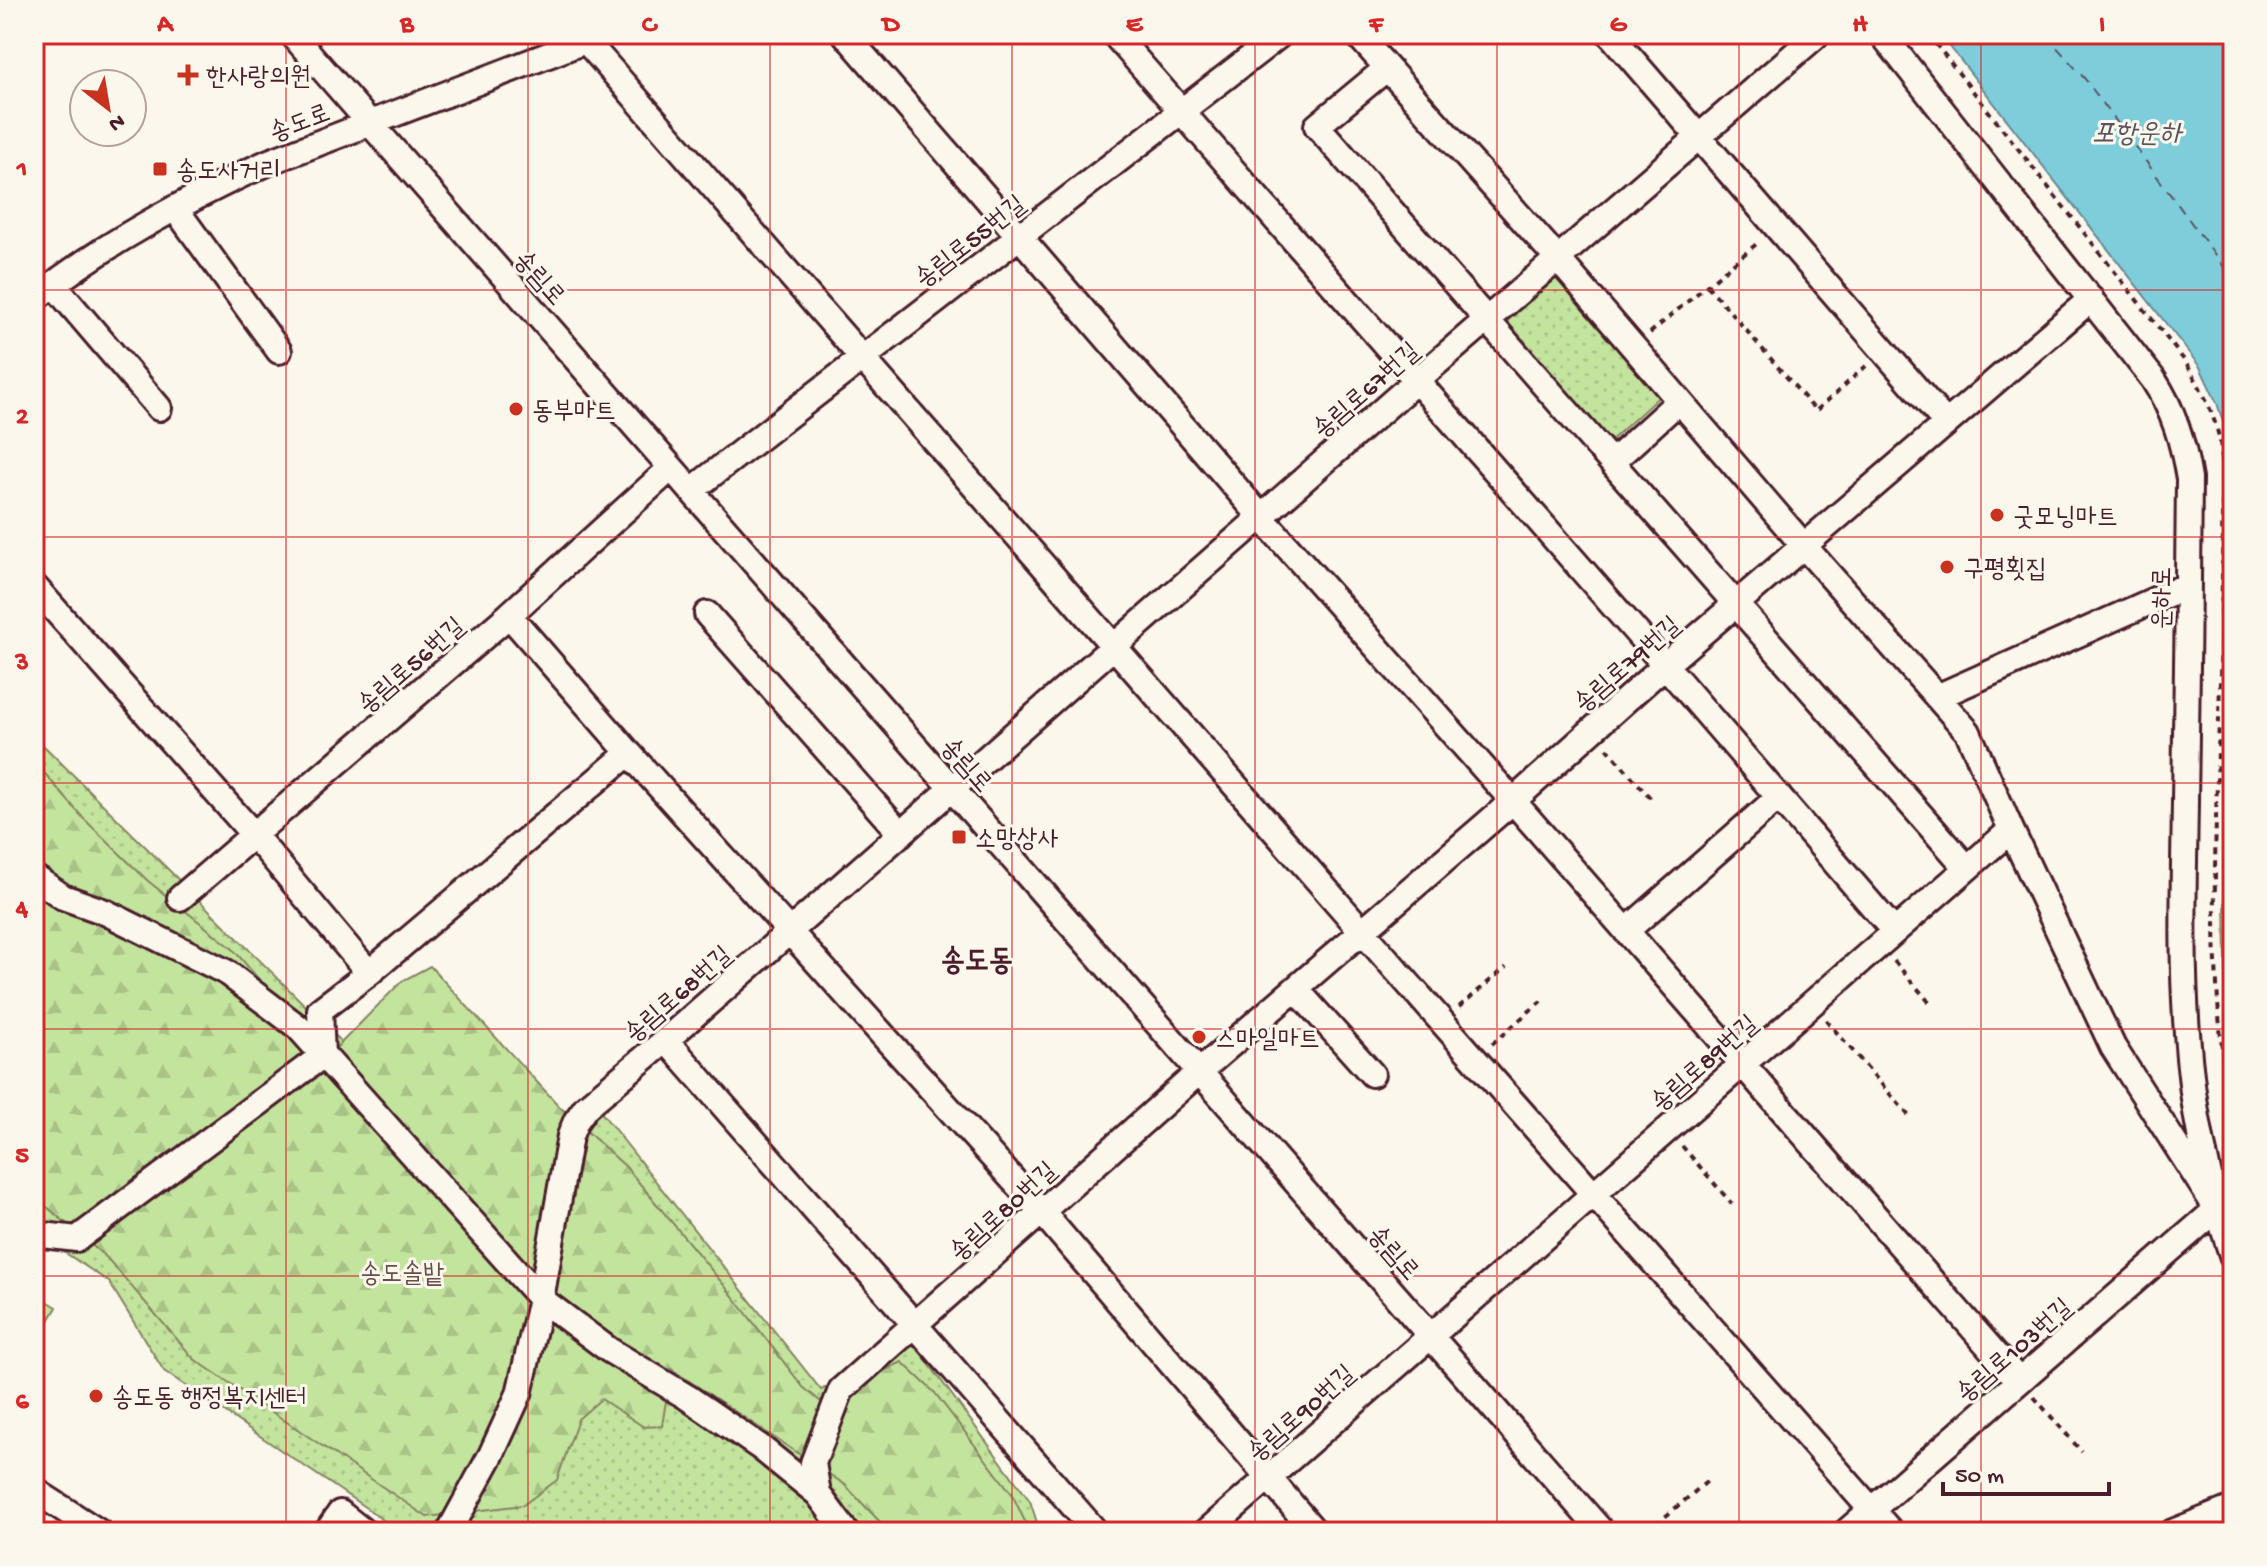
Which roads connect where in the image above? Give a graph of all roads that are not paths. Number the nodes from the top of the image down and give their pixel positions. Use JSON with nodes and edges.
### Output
{"nodes":[{"id":1,"x":292,"y":34,"type":"edge"},
{"id":2,"x":845,"y":34,"type":"edge"},
{"id":3,"x":1114,"y":34,"type":"edge"},
{"id":4,"x":1281,"y":34,"type":"edge"},
{"id":5,"x":1357,"y":34,"type":"edge"},
{"id":6,"x":1610,"y":34,"type":"edge"},
{"id":7,"x":1818,"y":34,"type":"edge"},
{"id":8,"x":1882,"y":34,"type":"edge"},
{"id":9,"x":594,"y":38,"type":"edge"},
{"id":10,"x":1387,"y":68,"type":"junction"},
{"id":11,"x":1180,"y":111,"type":"junction"},
{"id":12,"x":370,"y":124,"type":"junction"},
{"id":13,"x":1700,"y":137,"type":"junction"},
{"id":14,"x":175,"y":208,"type":"junction"},
{"id":15,"x":1019,"y":235,"type":"junction"},
{"id":16,"x":1557,"y":258,"type":"junction"},
{"id":17,"x":53,"y":284,"type":"junction"},
{"id":18,"x":34,"y":299,"type":"edge"},
{"id":19,"x":2091,"y":299,"type":"junction"},
{"id":20,"x":1488,"y":320,"type":"junction"},
{"id":21,"x":279,"y":351,"type":"dead end"},
{"id":22,"x":863,"y":359,"type":"junction"},
{"id":23,"x":1417,"y":380,"type":"junction"},
{"id":24,"x":1679,"y":401,"type":"junction"},
{"id":25,"x":159,"y":408,"type":"dead end"},
{"id":26,"x":1946,"y":423,"type":"junction"},
{"id":27,"x":1612,"y":462,"type":"junction"},
{"id":28,"x":671,"y":468,"type":"junction"},
{"id":29,"x":692,"y":490,"type":"junction"},
{"id":30,"x":1262,"y":518,"type":"junction"},
{"id":31,"x":1804,"y":546,"type":"junction"},
{"id":32,"x":2188,"y":585,"type":"junction"},
{"id":33,"x":34,"y":586,"type":"edge"},
{"id":34,"x":1737,"y":604,"type":"junction"},
{"id":35,"x":707,"y":614,"type":"dead end"},
{"id":36,"x":509,"y":615,"type":"junction"},
{"id":37,"x":1114,"y":647,"type":"junction"},
{"id":38,"x":1665,"y":665,"type":"junction"},
{"id":39,"x":1937,"y":697,"type":"junction"},
{"id":40,"x":629,"y":753,"type":"junction"},
{"id":41,"x":953,"y":789,"type":"junction"},
{"id":42,"x":1779,"y":797,"type":"junction"},
{"id":43,"x":1513,"y":801,"type":"junction"},
{"id":44,"x":2011,"y":830,"type":"junction"},
{"id":45,"x":253,"y":834,"type":"junction"},
{"id":46,"x":901,"y":834,"type":"junction"},
{"id":47,"x":1967,"y":868,"type":"junction"},
{"id":48,"x":34,"y":877,"type":"edge"},
{"id":49,"x":180,"y":898,"type":"dead end"},
{"id":50,"x":1362,"y":931,"type":"junction"},
{"id":51,"x":1626,"y":931,"type":"junction"},
{"id":52,"x":790,"y":932,"type":"junction"},
{"id":53,"x":1887,"y":938,"type":"junction"},
{"id":54,"x":369,"y":973,"type":"junction"},
{"id":55,"x":1296,"y":989,"type":"junction"},
{"id":56,"x":666,"y":1040,"type":"junction"},
{"id":57,"x":322,"y":1056,"type":"junction"},
{"id":58,"x":1743,"y":1064,"type":"junction"},
{"id":59,"x":1200,"y":1071,"type":"junction"},
{"id":60,"x":1372,"y":1074,"type":"dead end"},
{"id":61,"x":1594,"y":1194,"type":"junction"},
{"id":62,"x":2217,"y":1209,"type":"junction"},
{"id":63,"x":1042,"y":1212,"type":"junction"},
{"id":64,"x":34,"y":1234,"type":"edge"},
{"id":65,"x":2233,"y":1258,"type":"edge"},
{"id":66,"x":541,"y":1299,"type":"junction"},
{"id":67,"x":914,"y":1325,"type":"junction"},
{"id":68,"x":1431,"y":1336,"type":"junction"},
{"id":69,"x":2019,"y":1381,"type":"junction"},
{"id":70,"x":1267,"y":1478,"type":"junction"},
{"id":71,"x":34,"y":1490,"type":"edge"},
{"id":72,"x":818,"y":1494,"type":"junction"},
{"id":73,"x":2233,"y":1508,"type":"edge"},
{"id":74,"x":1871,"y":1510,"type":"junction"},
{"id":75,"x":99,"y":1532,"type":"edge"},
{"id":76,"x":327,"y":1532,"type":"edge"},
{"id":77,"x":364,"y":1532,"type":"edge"},
{"id":78,"x":449,"y":1532,"type":"edge"},
{"id":79,"x":846,"y":1532,"type":"edge"},
{"id":80,"x":1096,"y":1532,"type":"edge"},
{"id":81,"x":1206,"y":1532,"type":"edge"},
{"id":82,"x":1315,"y":1532,"type":"edge"},
{"id":83,"x":1602,"y":1532,"type":"edge"},
{"id":84,"x":1846,"y":1532,"type":"edge"},
{"id":85,"x":1891,"y":1532,"type":"edge"},
{"id":86,"x":2173,"y":1532,"type":"edge"}],
"edges":[{"from":1,"to":12,"type":"street","name":"송림로"},
{"from":2,"to":15,"type":"street"},
{"from":3,"to":11,"type":"street"},
{"from":4,"to":11,"type":"street","name":"송림로55번길"},
{"from":5,"to":10,"type":"street"},
{"from":6,"to":13,"type":"street"},
{"from":7,"to":13,"type":"street","name":"송림로67번길"},
{"from":8,"to":19,"type":"street","name":"운하로"},
{"from":9,"to":12,"type":"street","name":"송도로"},
{"from":9,"to":22,"type":"street"},
{"from":10,"to":16,"type":"street"},
{"from":10,"to":20,"type":"street"},
{"from":11,"to":15,"type":"street","name":"송림로55번길"},
{"from":11,"to":23,"type":"street"},
{"from":12,"to":14,"type":"street","name":"송도로"},
{"from":12,"to":28,"type":"street","name":"송림로"},
{"from":13,"to":16,"type":"street","name":"송림로67번길"},
{"from":13,"to":26,"type":"street"},
{"from":14,"to":17,"type":"street","name":"송도로"},
{"from":14,"to":21,"type":"street"},
{"from":15,"to":22,"type":"street","name":"송림로55번길"},
{"from":15,"to":30,"type":"street"},
{"from":16,"to":20,"type":"street","name":"송림로67번길"},
{"from":16,"to":24,"type":"street"},
{"from":17,"to":18,"type":"street","name":"송도로"},
{"from":17,"to":25,"type":"street"},
{"from":19,"to":26,"type":"street","name":"송림로79번길"},
{"from":19,"to":32,"type":"street","name":"운하로"},
{"from":20,"to":23,"type":"street","name":"송림로67번길"},
{"from":20,"to":27,"type":"street"},
{"from":22,"to":29,"type":"street","name":"송림로55번길"},
{"from":22,"to":37,"type":"street"},
{"from":23,"to":30,"type":"street","name":"송림로67번길"},
{"from":23,"to":38,"type":"street"},
{"from":24,"to":27,"type":"street"},
{"from":24,"to":31,"type":"street"},
{"from":26,"to":31,"type":"street","name":"송림로79번길"},
{"from":27,"to":34,"type":"street"},
{"from":28,"to":29,"type":"street","name":"송림로"},
{"from":28,"to":36,"type":"street","name":"송림로56번길"},
{"from":29,"to":41,"type":"street","name":"송림로"},
{"from":30,"to":37,"type":"street","name":"송림로67번길"},
{"from":30,"to":43,"type":"street"},
{"from":31,"to":34,"type":"street","name":"송림로79번길"},
{"from":31,"to":39,"type":"street"},
{"from":32,"to":39,"type":"street"},
{"from":32,"to":62,"type":"street","name":"운하로"},
{"from":33,"to":45,"type":"street"},
{"from":34,"to":38,"type":"street","name":"송림로79번길"},
{"from":34,"to":47,"type":"street"},
{"from":35,"to":46,"type":"street"},
{"from":36,"to":40,"type":"street"},
{"from":36,"to":45,"type":"street","name":"송림로56번길"},
{"from":37,"to":41,"type":"street","name":"송림로67번길"},
{"from":37,"to":50,"type":"street"},
{"from":38,"to":42,"type":"street"},
{"from":38,"to":43,"type":"street","name":"송림로79번길"},
{"from":39,"to":44,"type":"street"},
{"from":40,"to":52,"type":"street"},
{"from":40,"to":54,"type":"street"},
{"from":41,"to":46,"type":"street","name":"송림로68번길"},
{"from":41,"to":59,"type":"street","name":"송림로"},
{"from":42,"to":51,"type":"street"},
{"from":42,"to":53,"type":"street"},
{"from":43,"to":50,"type":"street","name":"송림로79번길"},
{"from":43,"to":51,"type":"street"},
{"from":44,"to":47,"type":"street","name":"송림로89번길"},
{"from":44,"to":62,"type":"street"},
{"from":45,"to":49,"type":"street","name":"송림로56번길"},
{"from":45,"to":54,"type":"street"},
{"from":46,"to":52,"type":"street","name":"송림로68번길"},
{"from":47,"to":53,"type":"street","name":"송림로89번길"},
{"from":48,"to":57,"type":"street"},
{"from":50,"to":55,"type":"street","name":"송림로79번길"},
{"from":50,"to":61,"type":"street"},
{"from":51,"to":58,"type":"street"},
{"from":52,"to":56,"type":"street","name":"송림로68번길"},
{"from":52,"to":63,"type":"street"},
{"from":53,"to":58,"type":"street","name":"송림로89번길"},
{"from":54,"to":57,"type":"street"},
{"from":55,"to":59,"type":"street","name":"송림로79번길"},
{"from":55,"to":60,"type":"street"},
{"from":56,"to":66,"type":"street","name":"송림로68번길"},
{"from":56,"to":67,"type":"street"},
{"from":57,"to":64,"type":"street"},
{"from":57,"to":66,"type":"street"},
{"from":58,"to":61,"type":"street","name":"송림로89번길"},
{"from":58,"to":69,"type":"street"},
{"from":59,"to":63,"type":"street","name":"송림로80번길"},
{"from":59,"to":68,"type":"street","name":"송림로"},
{"from":61,"to":68,"type":"street","name":"송림로89번길"},
{"from":61,"to":74,"type":"street"},
{"from":62,"to":65,"type":"street","name":"운하로"},
{"from":62,"to":69,"type":"street","name":"송림로103번길"},
{"from":63,"to":67,"type":"street","name":"송림로80번길"},
{"from":63,"to":70,"type":"street"},
{"from":66,"to":72,"type":"street"},
{"from":66,"to":78,"type":"street","name":"송림로68번길"},
{"from":67,"to":72,"type":"street","name":"송림로80번길"},
{"from":67,"to":80,"type":"street"},
{"from":68,"to":70,"type":"street","name":"송림로90번길"},
{"from":68,"to":83,"type":"street","name":"송림로"},
{"from":69,"to":74,"type":"street","name":"송림로103번길"},
{"from":70,"to":81,"type":"street","name":"송림로90번길"},
{"from":70,"to":82,"type":"street"},
{"from":71,"to":75,"type":"street"},
{"from":72,"to":79,"type":"street"},
{"from":73,"to":86,"type":"street"},
{"from":74,"to":84,"type":"street","name":"송림로103번길"},
{"from":74,"to":85,"type":"street"},
{"from":76,"to":77,"type":"street"}]}
